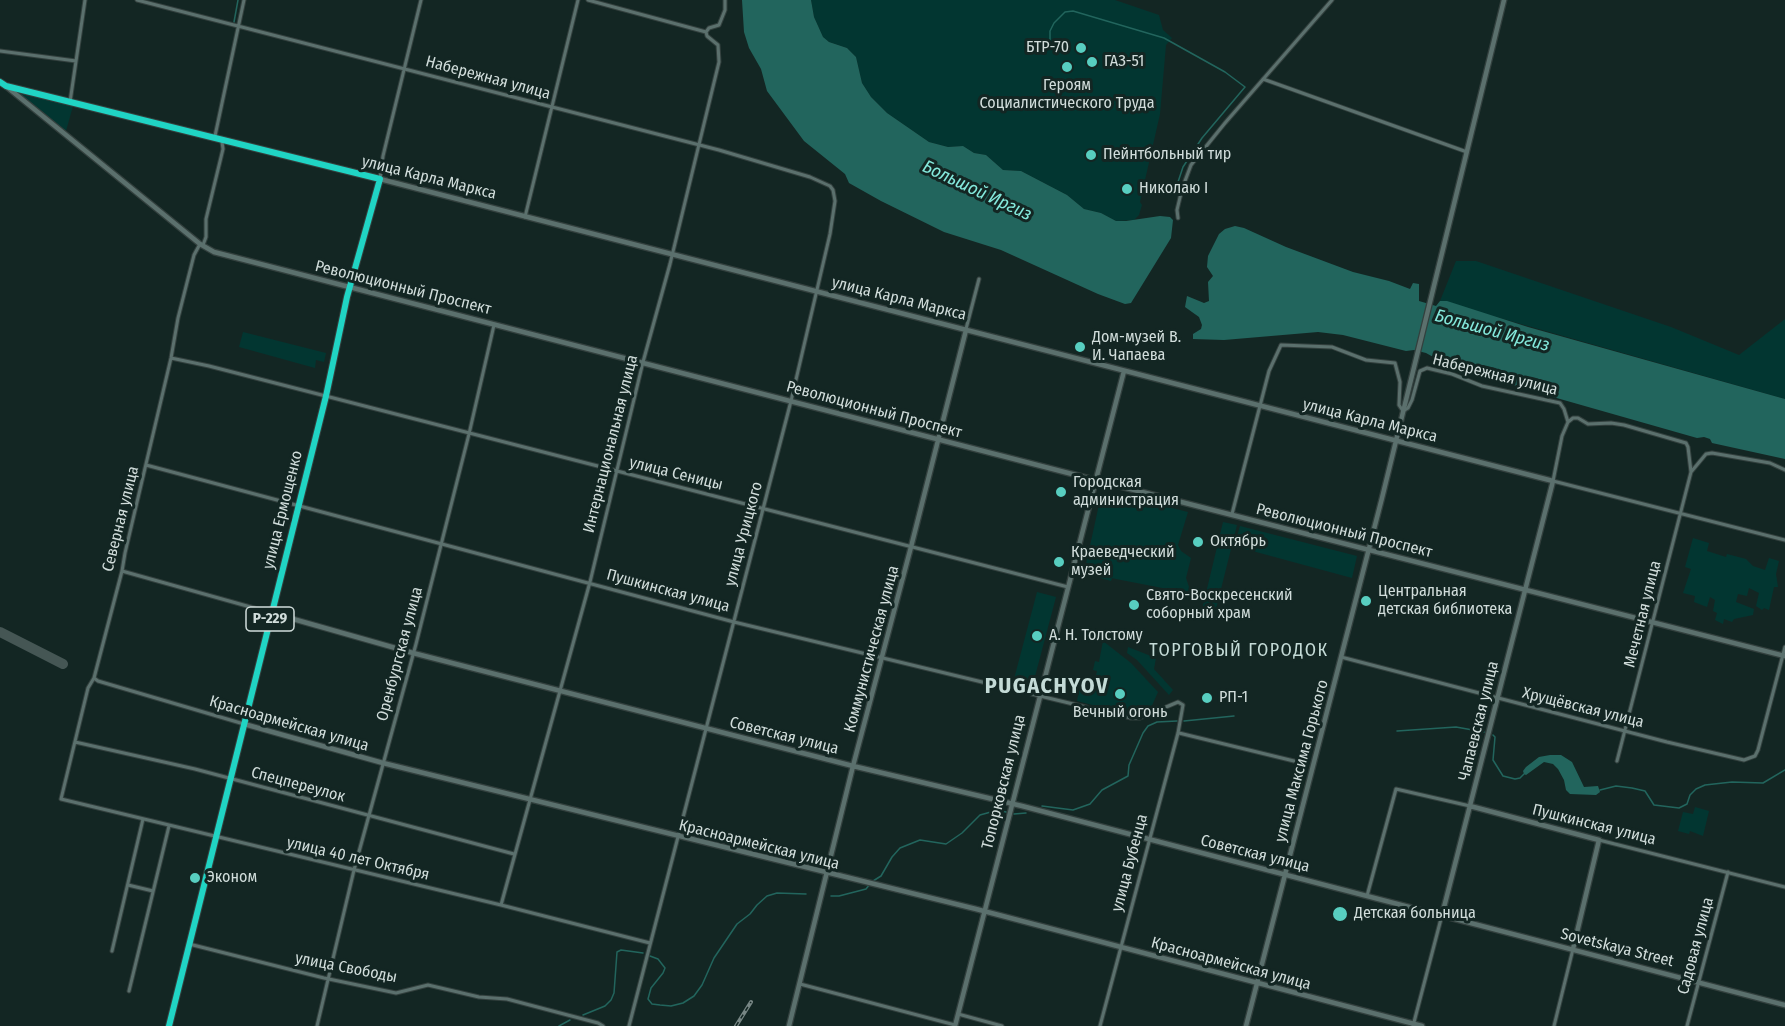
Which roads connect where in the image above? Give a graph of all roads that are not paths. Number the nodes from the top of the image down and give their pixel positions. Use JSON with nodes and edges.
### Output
{"nodes":[{"id":1,"x":85,"y":0,"type":"edge"},
{"id":2,"x":137,"y":0,"type":"edge"},
{"id":3,"x":244,"y":0,"type":"edge"},
{"id":4,"x":421,"y":0,"type":"edge"},
{"id":5,"x":578,"y":0,"type":"edge"},
{"id":6,"x":588,"y":0,"type":"edge"},
{"id":7,"x":725,"y":0,"type":"edge"},
{"id":8,"x":1332,"y":0,"type":"edge"},
{"id":9,"x":1504,"y":0,"type":"edge"},
{"id":10,"x":238,"y":25,"type":"junction"},
{"id":11,"x":706,"y":32,"type":"junction"},
{"id":12,"x":0,"y":51,"type":"edge"},
{"id":13,"x":76,"y":61,"type":"junction"},
{"id":14,"x":405,"y":68,"type":"junction"},
{"id":15,"x":1263,"y":79,"type":"junction"},
{"id":16,"x":0,"y":82,"type":"edge"},
{"id":17,"x":6,"y":86,"type":"junction"},
{"id":18,"x":70,"y":102,"type":"junction"},
{"id":19,"x":552,"y":107,"type":"junction"},
{"id":20,"x":214,"y":139,"type":"junction"},
{"id":21,"x":222,"y":142,"type":"junction"},
{"id":22,"x":698,"y":145,"type":"junction"},
{"id":23,"x":1467,"y":152,"type":"junction"},
{"id":24,"x":380,"y":180,"type":"junction"},
{"id":25,"x":830,"y":186,"type":"joint"},
{"id":26,"x":525,"y":217,"type":"junction"},
{"id":27,"x":1178,"y":218,"type":"dead end"},
{"id":28,"x":201,"y":245,"type":"junction"},
{"id":29,"x":672,"y":254,"type":"junction"},
{"id":30,"x":979,"y":279,"type":"dead end"},
{"id":31,"x":350,"y":288,"type":"junction"},
{"id":32,"x":816,"y":292,"type":"junction"},
{"id":33,"x":495,"y":323,"type":"junction"},
{"id":34,"x":966,"y":330,"type":"junction"},
{"id":35,"x":171,"y":358,"type":"junction"},
{"id":36,"x":643,"y":362,"type":"junction"},
{"id":37,"x":1124,"y":371,"type":"junction"},
{"id":38,"x":326,"y":396,"type":"junction"},
{"id":39,"x":791,"y":401,"type":"junction"},
{"id":40,"x":1261,"y":407,"type":"junction"},
{"id":41,"x":1403,"y":411,"type":"junction"},
{"id":42,"x":1568,"y":422,"type":"junction"},
{"id":43,"x":469,"y":434,"type":"junction"},
{"id":44,"x":939,"y":439,"type":"junction"},
{"id":45,"x":1396,"y":441,"type":"junction"},
{"id":46,"x":146,"y":465,"type":"junction"},
{"id":47,"x":1785,"y":470,"type":"edge"},
{"id":48,"x":617,"y":472,"type":"junction"},
{"id":49,"x":1691,"y":472,"type":"junction"},
{"id":50,"x":1095,"y":480,"type":"junction"},
{"id":51,"x":1552,"y":481,"type":"junction"},
{"id":52,"x":298,"y":504,"type":"junction"},
{"id":53,"x":762,"y":508,"type":"junction"},
{"id":54,"x":1232,"y":514,"type":"junction"},
{"id":55,"x":1680,"y":514,"type":"junction"},
{"id":56,"x":1785,"y":540,"type":"edge"},
{"id":57,"x":442,"y":543,"type":"junction"},
{"id":58,"x":911,"y":547,"type":"junction"},
{"id":59,"x":1368,"y":549,"type":"junction"},
{"id":60,"x":122,"y":571,"type":"junction"},
{"id":61,"x":590,"y":582,"type":"junction"},
{"id":62,"x":1070,"y":588,"type":"junction"},
{"id":63,"x":1525,"y":589,"type":"junction"},
{"id":64,"x":272,"y":613,"type":"junction"},
{"id":65,"x":734,"y":622,"type":"junction"},
{"id":66,"x":1653,"y":622,"type":"junction"},
{"id":67,"x":1785,"y":646,"type":"edge"},
{"id":68,"x":413,"y":653,"type":"junction"},
{"id":69,"x":1784,"y":656,"type":"edge"},
{"id":70,"x":882,"y":657,"type":"junction"},
{"id":71,"x":1341,"y":657,"type":"junction"},
{"id":72,"x":94,"y":678,"type":"junction"},
{"id":73,"x":561,"y":690,"type":"junction"},
{"id":74,"x":1039,"y":696,"type":"junction"},
{"id":75,"x":1497,"y":698,"type":"junction"},
{"id":76,"x":1183,"y":705,"type":"joint"},
{"id":77,"x":244,"y":724,"type":"junction"},
{"id":78,"x":705,"y":728,"type":"junction"},
{"id":79,"x":1626,"y":732,"type":"junction"},
{"id":80,"x":1178,"y":733,"type":"junction"},
{"id":81,"x":75,"y":742,"type":"junction"},
{"id":82,"x":1294,"y":760,"type":"dead end"},
{"id":83,"x":1617,"y":761,"type":"dead end"},
{"id":84,"x":383,"y":763,"type":"junction"},
{"id":85,"x":853,"y":766,"type":"junction"},
{"id":86,"x":230,"y":779,"type":"junction"},
{"id":87,"x":61,"y":799,"type":"joint"},
{"id":88,"x":530,"y":799,"type":"junction"},
{"id":89,"x":1011,"y":804,"type":"junction"},
{"id":90,"x":1470,"y":806,"type":"junction"},
{"id":91,"x":370,"y":817,"type":"junction"},
{"id":92,"x":143,"y":819,"type":"junction"},
{"id":93,"x":169,"y":826,"type":"junction"},
{"id":94,"x":216,"y":837,"type":"junction"},
{"id":95,"x":678,"y":837,"type":"junction"},
{"id":96,"x":1148,"y":840,"type":"junction"},
{"id":97,"x":1599,"y":840,"type":"junction"},
{"id":98,"x":514,"y":854,"type":"junction"},
{"id":99,"x":354,"y":870,"type":"junction"},
{"id":100,"x":1728,"y":872,"type":"junction"},
{"id":101,"x":826,"y":873,"type":"junction"},
{"id":102,"x":1284,"y":874,"type":"junction"},
{"id":103,"x":128,"y":885,"type":"junction"},
{"id":104,"x":1785,"y":887,"type":"edge"},
{"id":105,"x":153,"y":891,"type":"junction"},
{"id":106,"x":1367,"y":896,"type":"junction"},
{"id":107,"x":501,"y":904,"type":"junction"},
{"id":108,"x":984,"y":912,"type":"junction"},
{"id":109,"x":1442,"y":915,"type":"junction"},
{"id":110,"x":650,"y":943,"type":"junction"},
{"id":111,"x":189,"y":944,"type":"junction"},
{"id":112,"x":1120,"y":948,"type":"junction"},
{"id":113,"x":1573,"y":950,"type":"junction"},
{"id":114,"x":112,"y":951,"type":"dead end"},
{"id":115,"x":329,"y":978,"type":"junction"},
{"id":116,"x":1700,"y":982,"type":"junction"},
{"id":117,"x":800,"y":984,"type":"junction"},
{"id":118,"x":1257,"y":984,"type":"junction"},
{"id":119,"x":129,"y":991,"type":"dead end"},
{"id":120,"x":1785,"y":1005,"type":"edge"},
{"id":121,"x":958,"y":1014,"type":"junction"},
{"id":122,"x":955,"y":1025,"type":"edge"},
{"id":123,"x":1413,"y":1025,"type":"edge"},
{"id":124,"x":169,"y":1026,"type":"edge"},
{"id":125,"x":317,"y":1026,"type":"edge"},
{"id":126,"x":603,"y":1026,"type":"edge"},
{"id":127,"x":629,"y":1026,"type":"edge"},
{"id":128,"x":789,"y":1026,"type":"edge"},
{"id":129,"x":1002,"y":1026,"type":"edge"},
{"id":130,"x":1100,"y":1026,"type":"edge"},
{"id":131,"x":1246,"y":1026,"type":"edge"},
{"id":132,"x":1422,"y":1026,"type":"edge"},
{"id":133,"x":1554,"y":1026,"type":"edge"},
{"id":134,"x":1687,"y":1026,"type":"edge"}],
"edges":[{"from":1,"to":13,"type":"street"},
{"from":2,"to":10,"type":"street","name":"Набережная улица"},
{"from":3,"to":10,"type":"street"},
{"from":4,"to":14,"type":"street","name":"улица Ермощенко"},
{"from":5,"to":19,"type":"street"},
{"from":6,"to":11,"type":"street"},
{"from":7,"to":11,"type":"street"},
{"from":8,"to":15,"type":"street"},
{"from":9,"to":23,"type":"street","name":"улица Максима Горького"},
{"from":10,"to":14,"type":"street","name":"Набережная улица"},
{"from":10,"to":20,"type":"street"},
{"from":11,"to":22,"type":"street","name":"Интернациональная улица"},
{"from":12,"to":13,"type":"street"},
{"from":13,"to":18,"type":"street"},
{"from":14,"to":19,"type":"street","name":"Набережная улица"},
{"from":14,"to":24,"type":"street","name":"улица Ермощенко"},
{"from":15,"to":23,"type":"street"},
{"from":15,"to":27,"type":"street"},
{"from":16,"to":17,"type":"highway","name":"улица Карла Маркса"},
{"from":17,"to":18,"type":"highway","name":"улица Карла Маркса"},
{"from":17,"to":28,"type":"street","name":"Революционный Проспект"},
{"from":18,"to":20,"type":"highway","name":"улица Карла Маркса"},
{"from":19,"to":22,"type":"street","name":"Набережная улица"},
{"from":19,"to":26,"type":"street"},
{"from":20,"to":21,"type":"highway","name":"улица Карла Маркса"},
{"from":21,"to":24,"type":"highway","name":"улица Карла Маркса"},
{"from":21,"to":28,"type":"street","name":"Северная улица"},
{"from":22,"to":25,"type":"street","name":"Набережная улица"},
{"from":22,"to":29,"type":"street","name":"Интернациональная улица"},
{"from":23,"to":41,"type":"street","name":"улица Максима Горького"},
{"from":24,"to":26,"type":"street","name":"улица Карла Маркса"},
{"from":24,"to":31,"type":"highway","name":"улица Ермощенко","number":"Р-229"},
{"from":25,"to":32,"type":"street","name":"улица Урицкого"},
{"from":26,"to":29,"type":"street","name":"улица Карла Маркса"},
{"from":28,"to":31,"type":"street","name":"Революционный Проспект"},
{"from":28,"to":35,"type":"street","name":"Северная улица"},
{"from":29,"to":32,"type":"street","name":"улица Карла Маркса"},
{"from":29,"to":36,"type":"street","name":"Интернациональная улица"},
{"from":30,"to":34,"type":"street","name":"Коммунистическая улица"},
{"from":31,"to":33,"type":"street","name":"Революционный Проспект"},
{"from":31,"to":38,"type":"highway","name":"улица Ермощенко","number":"Р-229"},
{"from":32,"to":34,"type":"street","name":"улица Карла Маркса"},
{"from":32,"to":39,"type":"street","name":"улица Урицкого"},
{"from":33,"to":36,"type":"street","name":"Революционный Проспект"},
{"from":33,"to":43,"type":"street","name":"Оренбургская улица"},
{"from":34,"to":37,"type":"street","name":"улица Карла Маркса"},
{"from":34,"to":44,"type":"street","name":"Коммунистическая улица"},
{"from":35,"to":38,"type":"street","name":"улица Сеницы"},
{"from":35,"to":46,"type":"street","name":"Северная улица"},
{"from":36,"to":39,"type":"street","name":"Революционный Проспект"},
{"from":36,"to":48,"type":"street","name":"Интернациональная улица"},
{"from":37,"to":40,"type":"street","name":"улица Карла Маркса"},
{"from":37,"to":50,"type":"street","name":"Топорковская улица"},
{"from":38,"to":43,"type":"street","name":"улица Сеницы"},
{"from":38,"to":52,"type":"highway","name":"улица Ермощенко","number":"Р-229"},
{"from":39,"to":44,"type":"street","name":"Революционный Проспект"},
{"from":39,"to":53,"type":"street","name":"улица Урицкого"},
{"from":40,"to":41,"type":"street"},
{"from":40,"to":45,"type":"street","name":"улица Карла Маркса"},
{"from":40,"to":54,"type":"street"},
{"from":41,"to":42,"type":"street","name":"Набережная улица"},
{"from":41,"to":45,"type":"street","name":"улица Максима Горького"},
{"from":42,"to":49,"type":"street"},
{"from":42,"to":51,"type":"street","name":"Чапаевская улица"},
{"from":43,"to":48,"type":"street","name":"улица Сеницы"},
{"from":43,"to":57,"type":"street","name":"Оренбургская улица"},
{"from":44,"to":50,"type":"street","name":"Революционный Проспект"},
{"from":44,"to":58,"type":"street","name":"Коммунистическая улица"},
{"from":45,"to":51,"type":"street","name":"улица Карла Маркса"},
{"from":45,"to":59,"type":"street","name":"улица Максима Горького"},
{"from":46,"to":52,"type":"street","name":"Пушкинская улица"},
{"from":46,"to":60,"type":"street","name":"Северная улица"},
{"from":47,"to":49,"type":"street"},
{"from":48,"to":53,"type":"street","name":"улица Сеницы"},
{"from":48,"to":61,"type":"street","name":"Интернациональная улица"},
{"from":49,"to":55,"type":"street","name":"Мечетная улица"},
{"from":50,"to":54,"type":"street","name":"Революционный Проспект"},
{"from":50,"to":62,"type":"street","name":"Топорковская улица"},
{"from":51,"to":55,"type":"street","name":"улица Карла Маркса"},
{"from":51,"to":63,"type":"street","name":"Чапаевская улица"},
{"from":52,"to":57,"type":"street","name":"Пушкинская улица"},
{"from":52,"to":64,"type":"highway","name":"улица Ермощенко","number":"Р-229"},
{"from":53,"to":58,"type":"street","name":"улица Сеницы"},
{"from":53,"to":65,"type":"street","name":"улица Урицкого"},
{"from":54,"to":59,"type":"street","name":"Революционный Проспект"},
{"from":55,"to":56,"type":"street","name":"улица Карла Маркса"},
{"from":55,"to":66,"type":"street","name":"Мечетная улица"},
{"from":57,"to":61,"type":"street","name":"Пушкинская улица"},
{"from":57,"to":68,"type":"street","name":"Оренбургская улица"},
{"from":58,"to":62,"type":"street","name":"улица Сеницы"},
{"from":58,"to":70,"type":"street","name":"Коммунистическая улица"},
{"from":59,"to":63,"type":"street","name":"Революционный Проспект"},
{"from":59,"to":71,"type":"street","name":"улица Максима Горького"},
{"from":60,"to":64,"type":"street","name":"Советская улица"},
{"from":60,"to":72,"type":"street","name":"Северная улица"},
{"from":61,"to":65,"type":"street","name":"Пушкинская улица"},
{"from":61,"to":73,"type":"street","name":"Интернациональная улица"},
{"from":62,"to":74,"type":"street","name":"Топорковская улица"},
{"from":63,"to":66,"type":"street","name":"Революционный Проспект"},
{"from":63,"to":75,"type":"street","name":"Чапаевская улица"},
{"from":64,"to":68,"type":"street","name":"Советская улица"},
{"from":64,"to":77,"type":"highway","name":"улица Ермощенко","number":"Р-229"},
{"from":65,"to":70,"type":"street","name":"Пушкинская улица"},
{"from":65,"to":78,"type":"street","name":"улица Урицкого"},
{"from":66,"to":69,"type":"street","name":"Революционный Проспект"},
{"from":66,"to":79,"type":"street","name":"Мечетная улица"},
{"from":67,"to":69,"type":"street"},
{"from":68,"to":73,"type":"street","name":"Советская улица"},
{"from":68,"to":84,"type":"street","name":"Оренбургская улица"},
{"from":69,"to":79,"type":"street","name":"Хрущёвская улица"},
{"from":70,"to":74,"type":"street","name":"Пушкинская улица"},
{"from":70,"to":85,"type":"street","name":"Коммунистическая улица"},
{"from":71,"to":75,"type":"street","name":"Хрущёвская улица"},
{"from":71,"to":102,"type":"street","name":"улица Максима Горького"},
{"from":72,"to":77,"type":"street","name":"Красноармейская улица"},
{"from":72,"to":81,"type":"street","name":"Северная улица"},
{"from":73,"to":78,"type":"street","name":"Советская улица"},
{"from":73,"to":88,"type":"street","name":"Интернациональная улица"},
{"from":74,"to":76,"type":"street","name":"Пушкинская улица"},
{"from":74,"to":89,"type":"street","name":"Топорковская улица"},
{"from":75,"to":79,"type":"street","name":"Хрущёвская улица"},
{"from":75,"to":90,"type":"street","name":"Чапаевская улица"},
{"from":76,"to":80,"type":"street","name":"улица Бубенца"},
{"from":77,"to":84,"type":"street","name":"Красноармейская улица"},
{"from":77,"to":86,"type":"highway","name":"улица Ермощенко","number":"Р-229"},
{"from":78,"to":85,"type":"street","name":"Советская улица"},
{"from":78,"to":95,"type":"street","name":"улица Урицкого"},
{"from":79,"to":83,"type":"street","name":"Мечетная улица"},
{"from":80,"to":82,"type":"street"},
{"from":80,"to":96,"type":"street","name":"улица Бубенца"},
{"from":81,"to":86,"type":"street","name":"Спецпереулок"},
{"from":81,"to":87,"type":"street","name":"Северная улица"},
{"from":84,"to":88,"type":"street","name":"Красноармейская улица"},
{"from":84,"to":91,"type":"street","name":"Оренбургская улица"},
{"from":85,"to":89,"type":"street","name":"Советская улица"},
{"from":85,"to":101,"type":"street","name":"Коммунистическая улица"},
{"from":86,"to":91,"type":"street","name":"Спецпереулок"},
{"from":86,"to":94,"type":"highway","name":"улица Ермощенко","number":"Р-229"},
{"from":87,"to":92,"type":"street","name":"улица 40 лет Октября"},
{"from":88,"to":95,"type":"street","name":"Красноармейская улица"},
{"from":88,"to":98,"type":"street","name":"Интернациональная улица"},
{"from":89,"to":96,"type":"street","name":"Советская улица"},
{"from":89,"to":108,"type":"street","name":"Топорковская улица"},
{"from":90,"to":97,"type":"street","name":"Пушкинская улица"},
{"from":90,"to":106,"type":"street","name":"Пушкинская улица"},
{"from":90,"to":109,"type":"street","name":"Чапаевская улица"},
{"from":91,"to":98,"type":"street","name":"Спецпереулок"},
{"from":91,"to":99,"type":"street","name":"Оренбургская улица"},
{"from":92,"to":93,"type":"street","name":"улица 40 лет Октября"},
{"from":92,"to":103,"type":"street"},
{"from":93,"to":94,"type":"street","name":"улица 40 лет Октября"},
{"from":93,"to":105,"type":"street"},
{"from":94,"to":99,"type":"street","name":"улица 40 лет Октября"},
{"from":94,"to":111,"type":"highway","name":"улица Ермощенко","number":"Р-229"},
{"from":95,"to":101,"type":"street","name":"Красноармейская улица"},
{"from":95,"to":110,"type":"street","name":"улица Урицкого"},
{"from":96,"to":102,"type":"street","name":"Советская улица"},
{"from":96,"to":112,"type":"street","name":"улица Бубенца"},
{"from":97,"to":100,"type":"street","name":"Пушкинская улица"},
{"from":97,"to":113,"type":"street"},
{"from":98,"to":107,"type":"street","name":"Интернациональная улица"},
{"from":99,"to":107,"type":"street","name":"улица 40 лет Октября"},
{"from":99,"to":115,"type":"street","name":"Оренбургская улица"},
{"from":100,"to":104,"type":"street","name":"Пушкинская улица"},
{"from":100,"to":116,"type":"street","name":"Садовая улица"},
{"from":101,"to":108,"type":"street","name":"Красноармейская улица"},
{"from":101,"to":117,"type":"street","name":"Коммунистическая улица"},
{"from":102,"to":106,"type":"street","name":"Советская улица"},
{"from":102,"to":118,"type":"street","name":"улица Максима Горького"},
{"from":103,"to":105,"type":"street"},
{"from":103,"to":114,"type":"street"},
{"from":105,"to":119,"type":"street"},
{"from":106,"to":109,"type":"street","name":"Советская улица"},
{"from":107,"to":110,"type":"street","name":"улица 40 лет Октября"},
{"from":108,"to":112,"type":"street","name":"Красноармейская улица"},
{"from":108,"to":121,"type":"street","name":"Топорковская улица"},
{"from":109,"to":113,"type":"street","name":"Sovetskaya Street"},
{"from":109,"to":123,"type":"street","name":"Чапаевская улица"},
{"from":110,"to":127,"type":"street","name":"улица Урицкого"},
{"from":111,"to":115,"type":"street","name":"улица Свободы"},
{"from":111,"to":124,"type":"highway","name":"улица Ермощенко","number":"Р-229"},
{"from":112,"to":118,"type":"street","name":"Красноармейская улица"},
{"from":112,"to":130,"type":"street","name":"улица Бубенца"},
{"from":113,"to":116,"type":"street","name":"Sovetskaya Street"},
{"from":113,"to":133,"type":"street"},
{"from":115,"to":125,"type":"street","name":"Оренбургская улица"},
{"from":115,"to":126,"type":"street","name":"улица Свободы"},
{"from":116,"to":120,"type":"street","name":"Sovetskaya Street"},
{"from":116,"to":134,"type":"street","name":"Садовая улица"},
{"from":117,"to":122,"type":"street"},
{"from":117,"to":128,"type":"street","name":"Коммунистическая улица"},
{"from":118,"to":123,"type":"street","name":"Красноармейская улица"},
{"from":118,"to":131,"type":"street","name":"улица Максима Горького"},
{"from":121,"to":122,"type":"street","name":"Топорковская улица"},
{"from":121,"to":129,"type":"street"},
{"from":123,"to":132,"type":"street","name":"Красноармейская улица"}]}
